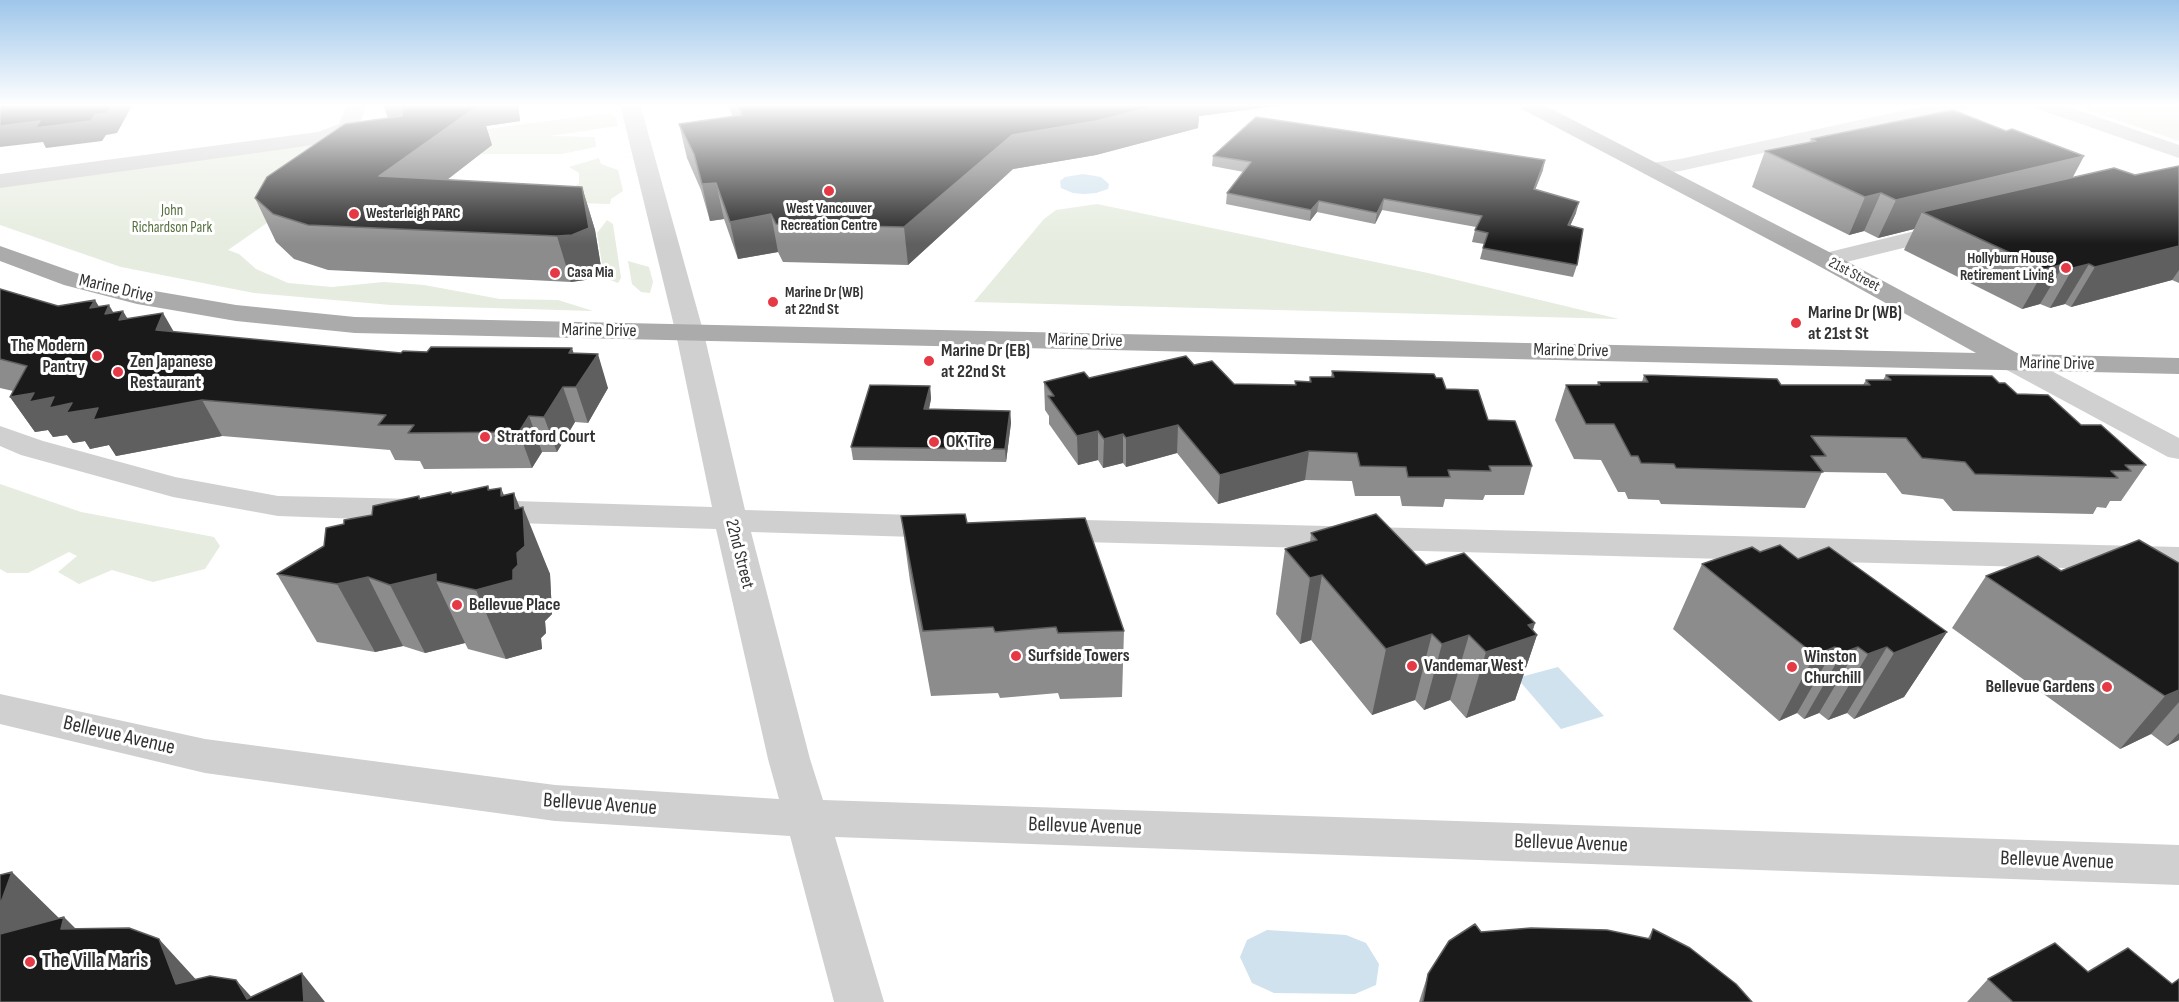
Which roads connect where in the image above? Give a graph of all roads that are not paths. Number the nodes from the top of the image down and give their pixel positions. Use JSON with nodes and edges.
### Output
{"nodes":[{"id":1,"x":223,"y":151,"type":"edge"},
{"id":2,"x":642,"y":151,"type":"edge"},
{"id":3,"x":1617,"y":151,"type":"edge"},
{"id":4,"x":1739,"y":151,"type":"edge"},
{"id":5,"x":1652,"y":169,"type":"junction"},
{"id":6,"x":0,"y":180,"type":"edge"},
{"id":7,"x":1971,"y":225,"type":"edge"},
{"id":8,"x":0,"y":254,"type":"edge"},
{"id":9,"x":1826,"y":260,"type":"junction"},
{"id":10,"x":690,"y":334,"type":"junction"},
{"id":11,"x":2015,"y":363,"type":"junction"},
{"id":12,"x":2179,"y":366,"type":"edge"},
{"id":13,"x":0,"y":435,"type":"edge"},
{"id":14,"x":2179,"y":450,"type":"edge"},
{"id":15,"x":731,"y":519,"type":"junction"},
{"id":16,"x":975,"y":528,"type":"edge"},
{"id":17,"x":1011,"y":529,"type":"edge"},
{"id":18,"x":2179,"y":559,"type":"edge"},
{"id":19,"x":0,"y":709,"type":"edge"},
{"id":20,"x":807,"y":817,"type":"junction"},
{"id":21,"x":2179,"y":866,"type":"edge"},
{"id":22,"x":858,"y":1002,"type":"edge"}],
"edges":[{"from":1,"to":6,"type":"street"},
{"from":2,"to":10,"type":"street","name":"22nd Street"},
{"from":3,"to":5,"type":"main road","name":"21st Street"},
{"from":4,"to":5,"type":"street"},
{"from":5,"to":9,"type":"main road","name":"21st Street"},
{"from":7,"to":9,"type":"street"},
{"from":8,"to":10,"type":"main road","name":"Marine Drive"},
{"from":9,"to":11,"type":"main road","name":"21st Street"},
{"from":10,"to":11,"type":"main road","name":"Marine Drive"},
{"from":10,"to":15,"type":"street","name":"22nd Street"},
{"from":11,"to":12,"type":"main road","name":"Marine Drive"},
{"from":11,"to":14,"type":"street","name":"21st Street"},
{"from":13,"to":15,"type":"street"},
{"from":15,"to":16,"type":"street"},
{"from":15,"to":20,"type":"street","name":"22nd Street"},
{"from":17,"to":18,"type":"street"},
{"from":19,"to":20,"type":"street","name":"Bellevue Avenue"},
{"from":20,"to":21,"type":"street","name":"Bellevue Avenue"},
{"from":20,"to":22,"type":"street","name":"22nd Street"}]}
